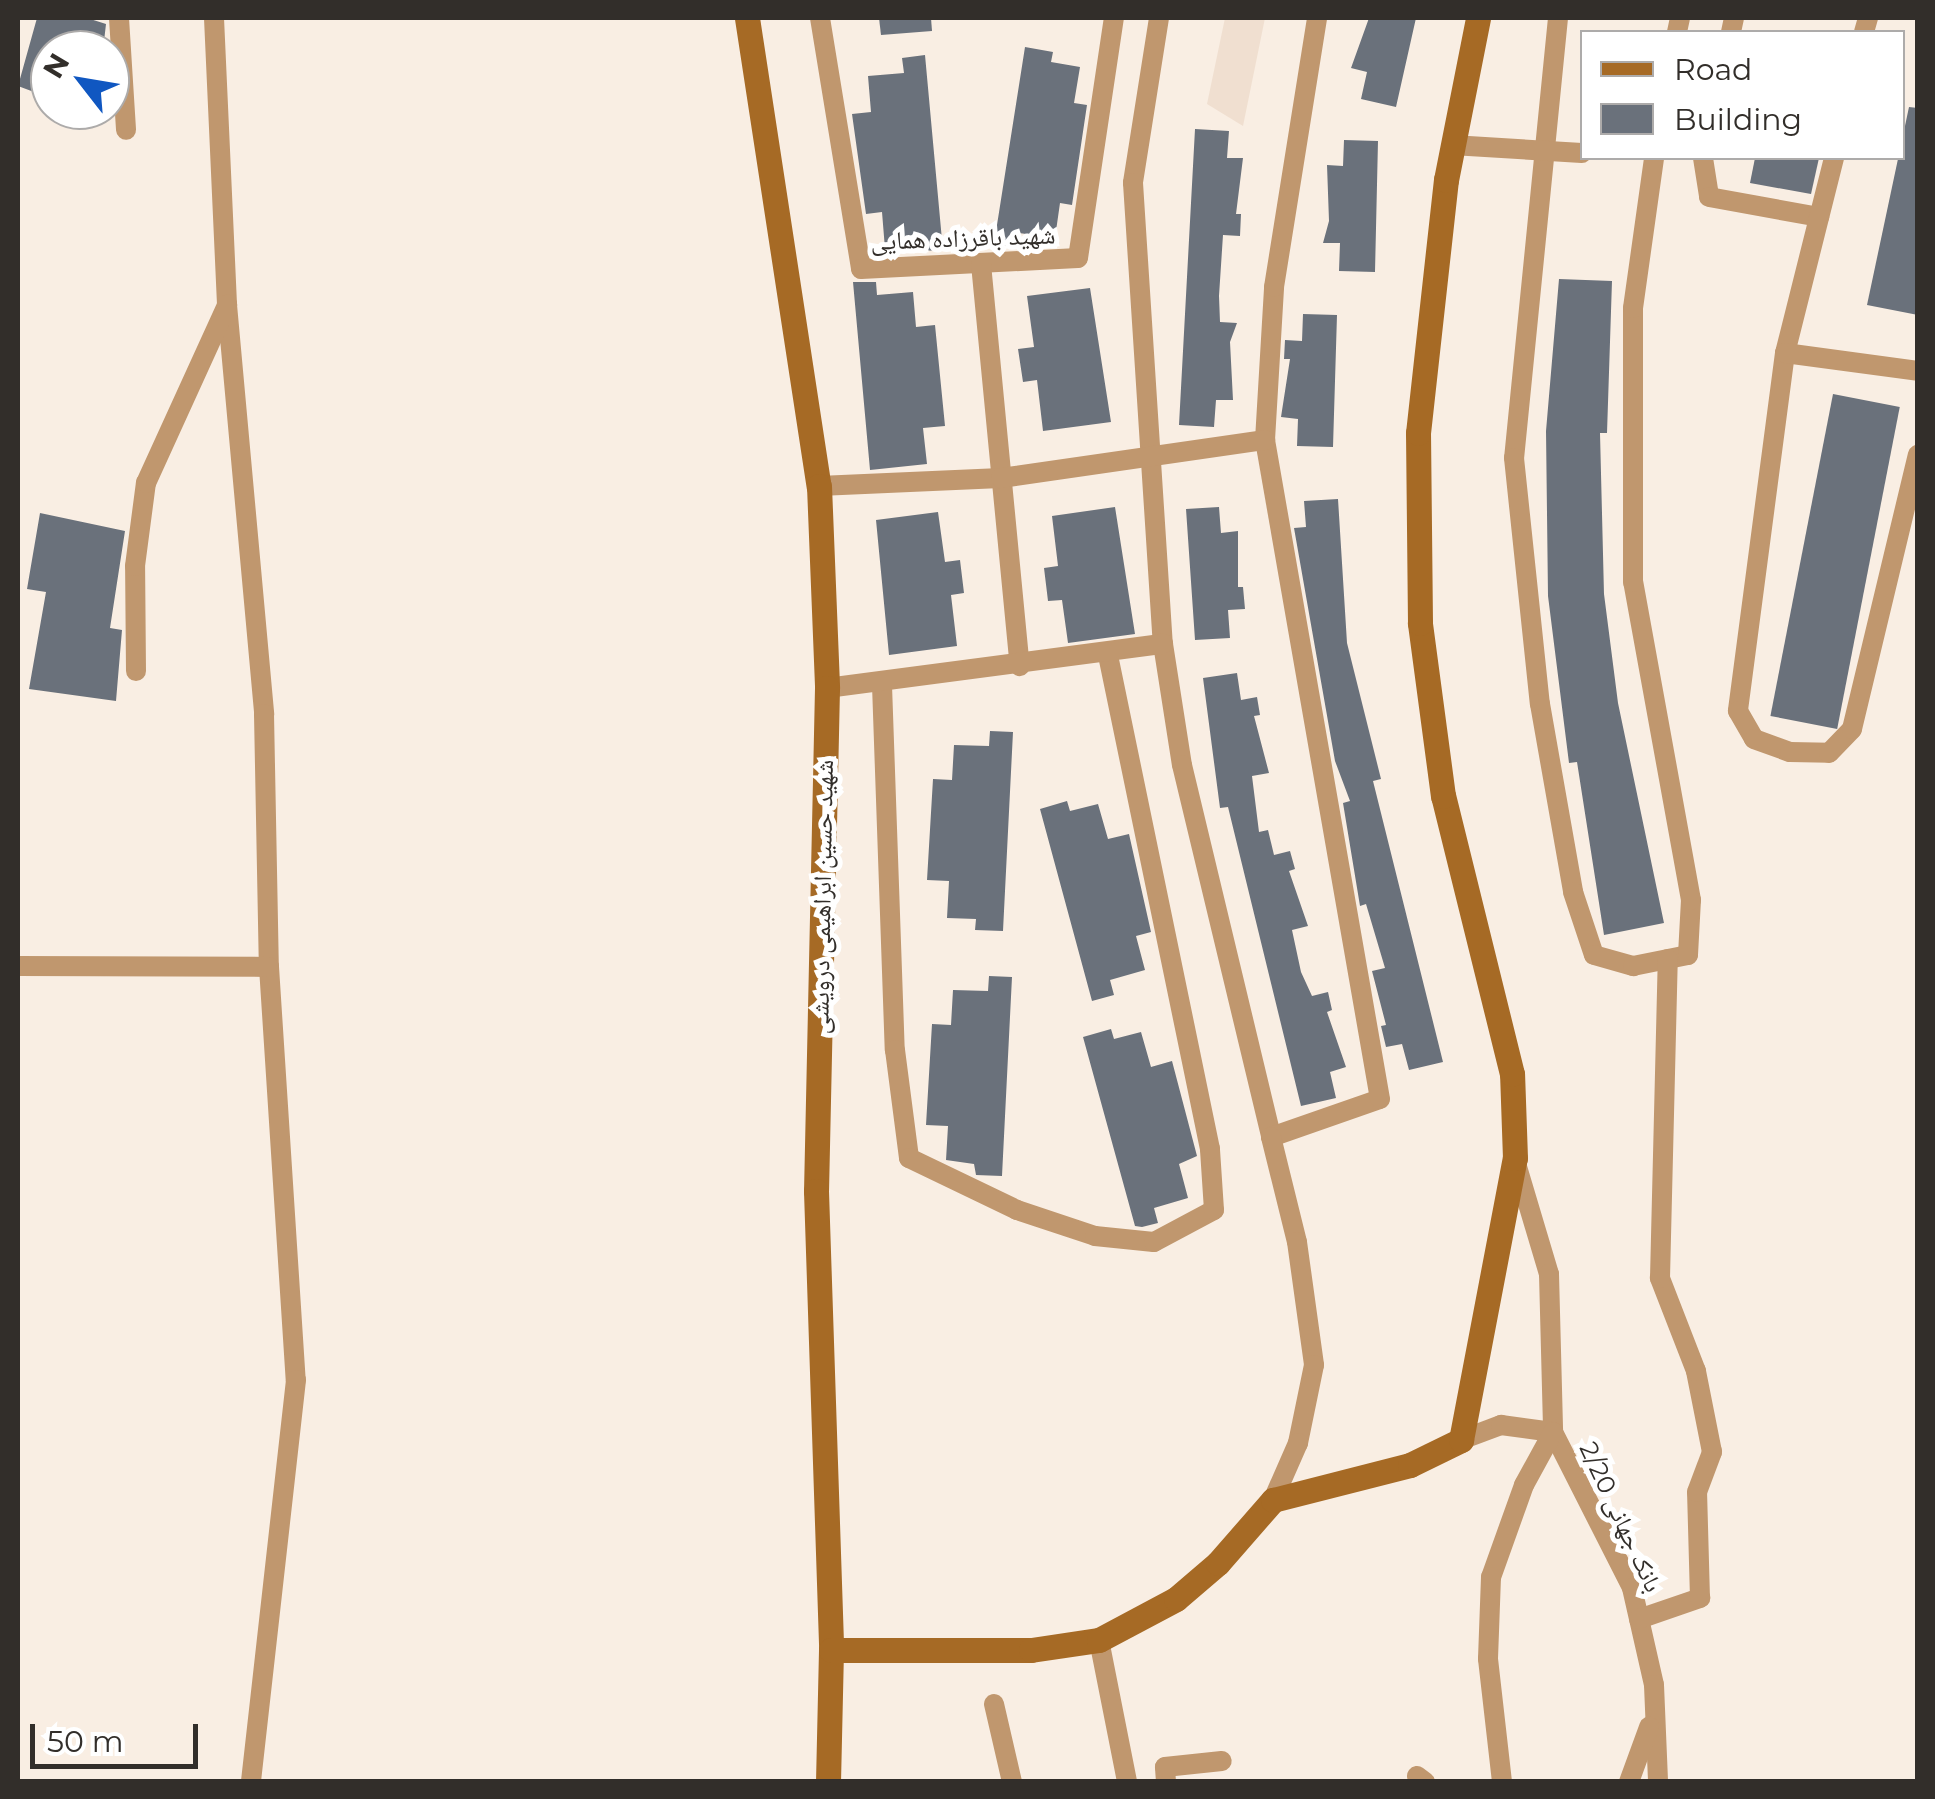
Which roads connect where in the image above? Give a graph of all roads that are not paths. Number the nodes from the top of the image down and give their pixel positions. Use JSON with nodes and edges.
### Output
{"nodes":[{"id":1,"x":214,"y":18,"type":"edge"},
{"id":2,"x":747,"y":18,"type":"edge"},
{"id":3,"x":820,"y":18,"type":"edge"},
{"id":4,"x":1114,"y":18,"type":"edge"},
{"id":5,"x":1159,"y":18,"type":"edge"},
{"id":6,"x":1317,"y":18,"type":"edge"},
{"id":7,"x":1478,"y":18,"type":"edge"},
{"id":8,"x":1558,"y":18,"type":"edge"},
{"id":9,"x":1452,"y":145,"type":"junction"},
{"id":10,"x":1546,"y":151,"type":"junction"},
{"id":11,"x":1580,"y":153,"type":"edge"},
{"id":12,"x":1653,"y":160,"type":"edge"},
{"id":13,"x":1703,"y":160,"type":"edge"},
{"id":14,"x":1833,"y":160,"type":"edge"},
{"id":15,"x":1819,"y":217,"type":"junction"},
{"id":16,"x":981,"y":264,"type":"junction"},
{"id":17,"x":227,"y":305,"type":"junction"},
{"id":18,"x":1785,"y":353,"type":"junction"},
{"id":19,"x":1918,"y":371,"type":"edge"},
{"id":20,"x":1265,"y":440,"type":"junction"},
{"id":21,"x":1918,"y":455,"type":"edge"},
{"id":22,"x":1150,"y":458,"type":"junction"},
{"id":23,"x":1000,"y":478,"type":"junction"},
{"id":24,"x":819,"y":486,"type":"junction"},
{"id":25,"x":1164,"y":644,"type":"junction"},
{"id":26,"x":1108,"y":655,"type":"junction"},
{"id":27,"x":1020,"y":666,"type":"junction"},
{"id":28,"x":136,"y":672,"type":"dead end"},
{"id":29,"x":882,"y":685,"type":"junction"},
{"id":30,"x":827,"y":688,"type":"junction"},
{"id":31,"x":1668,"y":958,"type":"junction"},
{"id":32,"x":18,"y":966,"type":"edge"},
{"id":33,"x":269,"y":967,"type":"junction"},
{"id":34,"x":1272,"y":1138,"type":"junction"},
{"id":35,"x":1515,"y":1158,"type":"junction"},
{"id":36,"x":1553,"y":1432,"type":"junction"},
{"id":37,"x":1461,"y":1440,"type":"junction"},
{"id":38,"x":1273,"y":1500,"type":"junction"},
{"id":39,"x":1639,"y":1619,"type":"junction"},
{"id":40,"x":1099,"y":1640,"type":"junction"},
{"id":41,"x":831,"y":1650,"type":"junction"},
{"id":42,"x":994,"y":1704,"type":"dead end"},
{"id":43,"x":1654,"y":1710,"type":"junction"},
{"id":44,"x":1222,"y":1761,"type":"dead end"},
{"id":45,"x":250,"y":1782,"type":"edge"},
{"id":46,"x":828,"y":1782,"type":"edge"},
{"id":47,"x":1012,"y":1782,"type":"edge"},
{"id":48,"x":1127,"y":1782,"type":"edge"},
{"id":49,"x":1166,"y":1782,"type":"edge"},
{"id":50,"x":1502,"y":1782,"type":"edge"},
{"id":51,"x":1629,"y":1782,"type":"edge"},
{"id":52,"x":1658,"y":1782,"type":"edge"}],
"edges":[{"from":1,"to":17,"type":"street"},
{"from":2,"to":24,"type":"street","name":"شهید حسین ابراهیمی درویشی"},
{"from":3,"to":16,"type":"street","name":"شهید باقرزاده همایی"},
{"from":4,"to":16,"type":"street","name":"شهید باقرزاده همایی"},
{"from":5,"to":22,"type":"street"},
{"from":6,"to":20,"type":"street"},
{"from":7,"to":9,"type":"street"},
{"from":8,"to":10,"type":"street"},
{"from":9,"to":10,"type":"street"},
{"from":9,"to":35,"type":"street"},
{"from":10,"to":11,"type":"street"},
{"from":10,"to":31,"type":"street"},
{"from":12,"to":31,"type":"street"},
{"from":13,"to":15,"type":"street"},
{"from":14,"to":15,"type":"street"},
{"from":15,"to":18,"type":"street"},
{"from":16,"to":23,"type":"street"},
{"from":17,"to":28,"type":"street"},
{"from":17,"to":33,"type":"street"},
{"from":18,"to":19,"type":"street"},
{"from":18,"to":21,"type":"street"},
{"from":20,"to":22,"type":"street"},
{"from":20,"to":34,"type":"street"},
{"from":22,"to":23,"type":"street"},
{"from":22,"to":25,"type":"street"},
{"from":23,"to":24,"type":"street"},
{"from":23,"to":27,"type":"street"},
{"from":24,"to":30,"type":"street","name":"شهید حسین ابراهیمی درویشی"},
{"from":25,"to":26,"type":"street"},
{"from":25,"to":34,"type":"street"},
{"from":26,"to":27,"type":"street"},
{"from":26,"to":29,"type":"street"},
{"from":27,"to":29,"type":"street"},
{"from":29,"to":30,"type":"street"},
{"from":30,"to":41,"type":"street","name":"شهید حسین ابراهیمی درویشی"},
{"from":31,"to":39,"type":"street"},
{"from":32,"to":33,"type":"street"},
{"from":33,"to":45,"type":"street"},
{"from":34,"to":38,"type":"street"},
{"from":35,"to":36,"type":"street","name":"بانک جهانی 2/20"},
{"from":35,"to":37,"type":"street"},
{"from":36,"to":37,"type":"street"},
{"from":36,"to":39,"type":"street","name":"بانک جهانی 2/20"},
{"from":36,"to":50,"type":"street"},
{"from":37,"to":38,"type":"street"},
{"from":38,"to":40,"type":"street"},
{"from":39,"to":43,"type":"street","name":"بانک جهانی 2/20"},
{"from":40,"to":41,"type":"street"},
{"from":40,"to":48,"type":"street"},
{"from":41,"to":46,"type":"street","name":"شهید حسین ابراهیمی درویشی"},
{"from":42,"to":47,"type":"street"},
{"from":43,"to":51,"type":"street"},
{"from":43,"to":52,"type":"street","name":"بانک جهانی 2/20"},
{"from":44,"to":49,"type":"street"}]}
